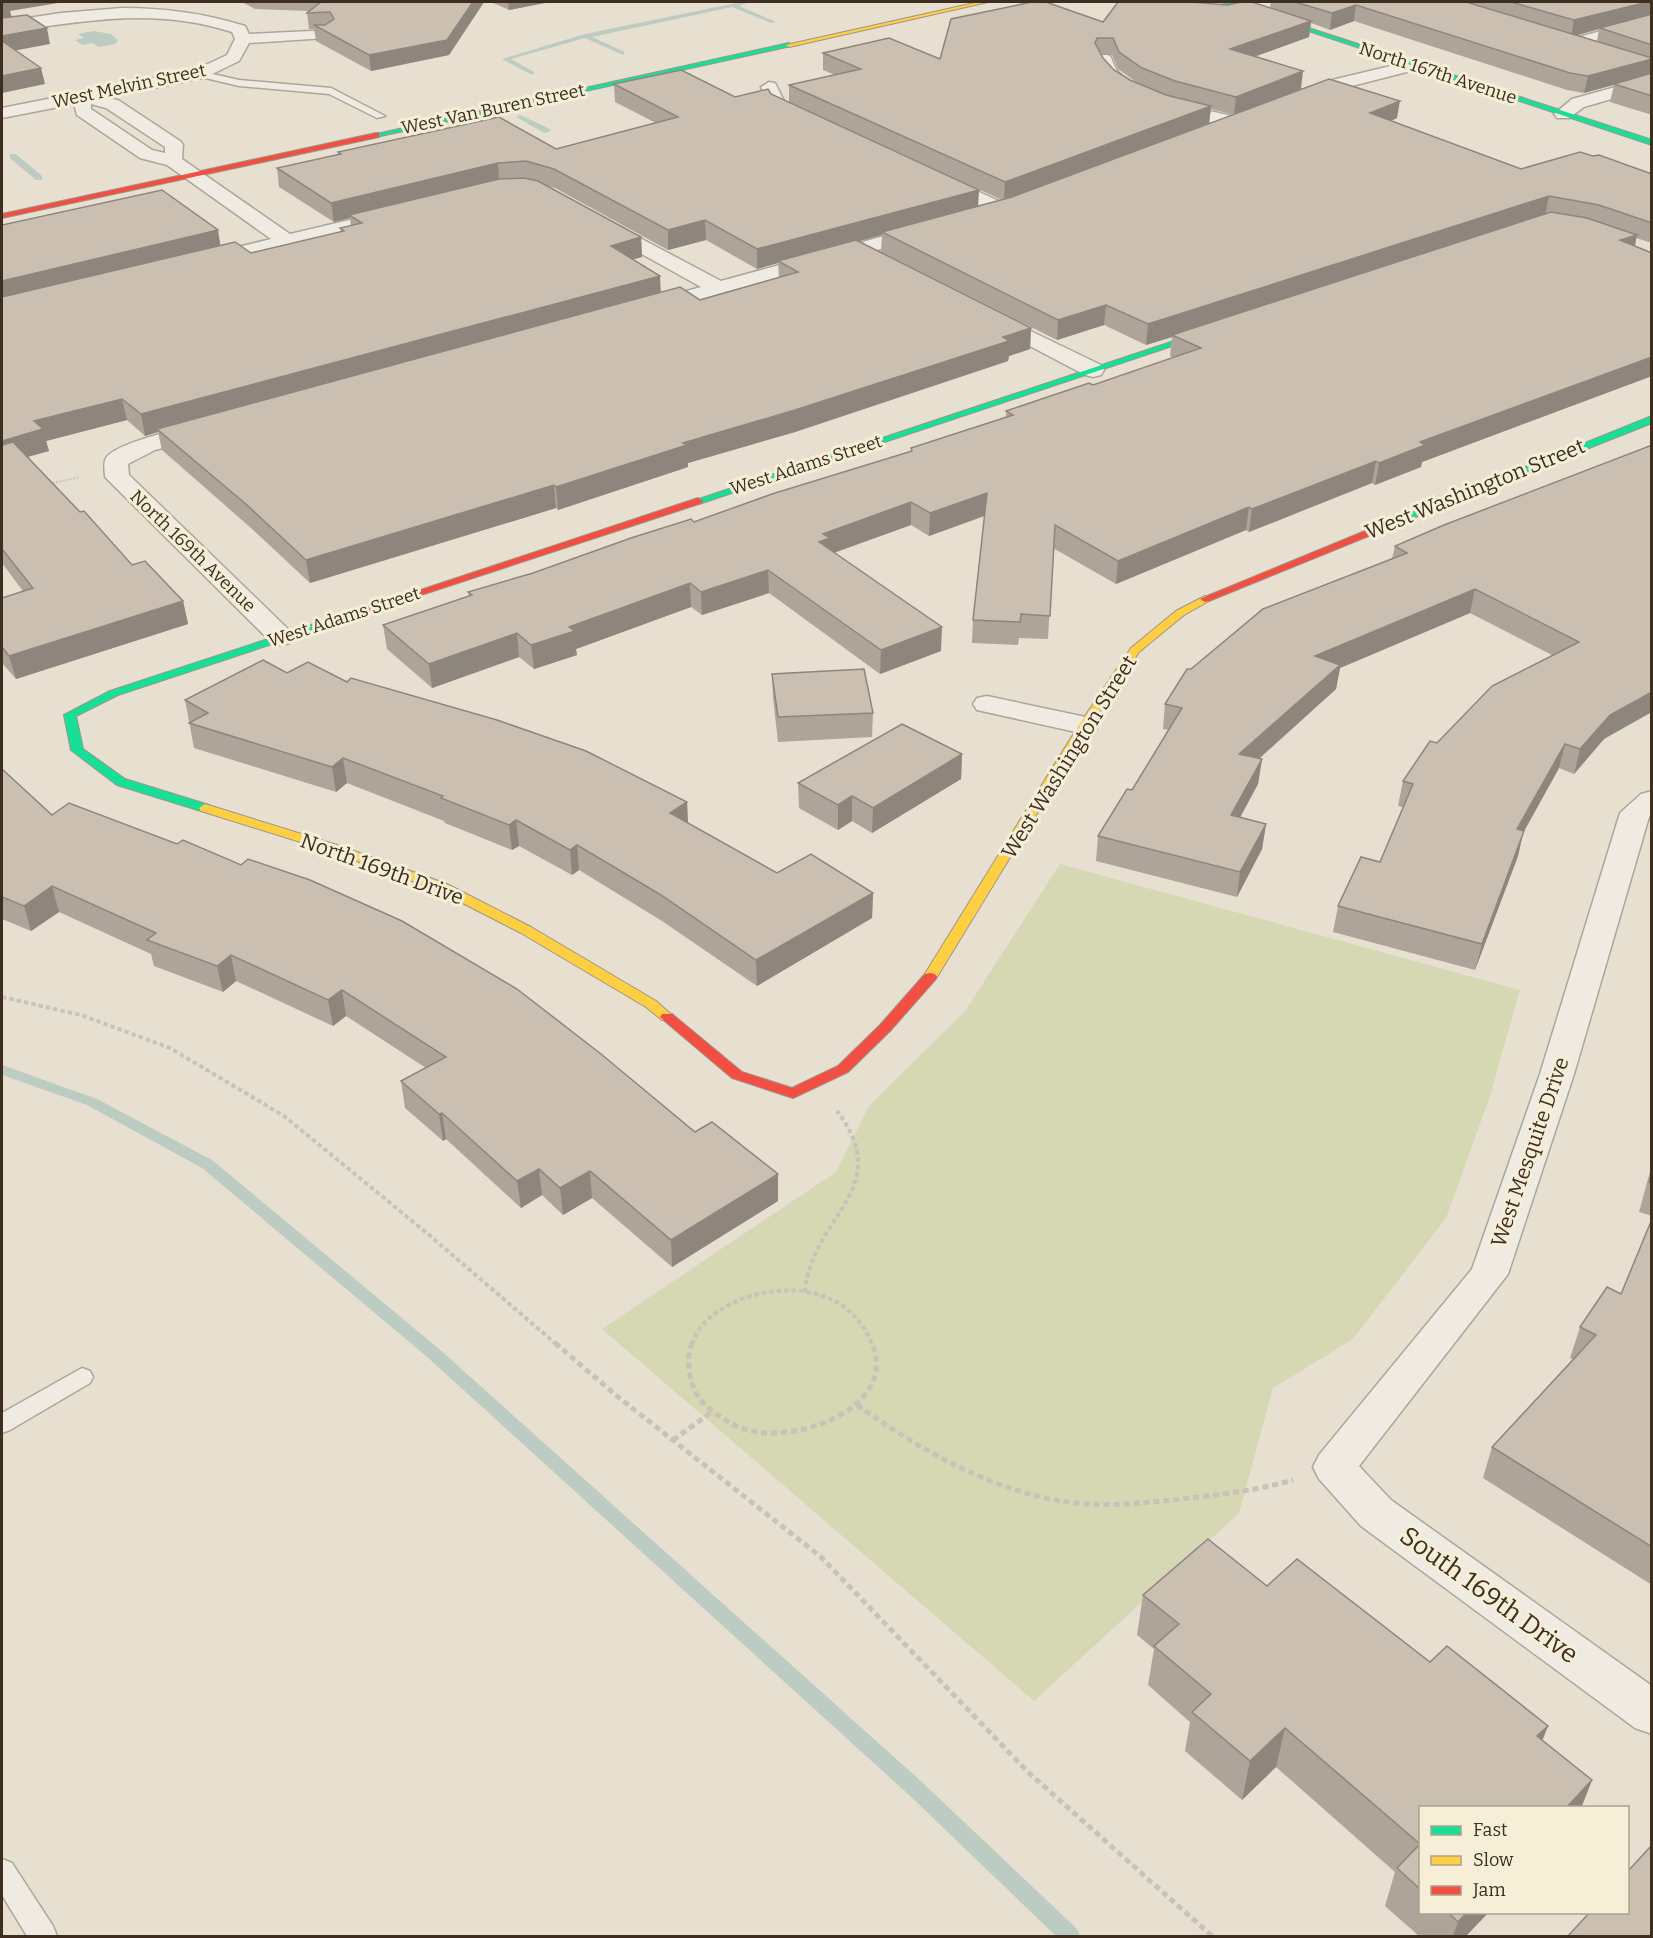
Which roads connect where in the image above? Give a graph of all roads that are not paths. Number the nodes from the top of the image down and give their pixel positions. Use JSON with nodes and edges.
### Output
{"nodes":[{"id":1,"x":985,"y":2,"type":"edge"},
{"id":2,"x":1224,"y":2,"type":"edge"},
{"id":3,"x":163,"y":6,"type":"edge"},
{"id":4,"x":1652,"y":22,"type":"edge"},
{"id":5,"x":2,"y":27,"type":"edge"},
{"id":6,"x":326,"y":33,"type":"edge"},
{"id":7,"x":243,"y":39,"type":"junction"},
{"id":8,"x":1600,"y":53,"type":"edge"},
{"id":9,"x":1104,"y":59,"type":"edge"},
{"id":10,"x":1416,"y":65,"type":"junction"},
{"id":11,"x":201,"y":74,"type":"junction"},
{"id":12,"x":1652,"y":82,"type":"edge"},
{"id":13,"x":769,"y":87,"type":"edge"},
{"id":14,"x":82,"y":98,"type":"junction"},
{"id":15,"x":1652,"y":99,"type":"edge"},
{"id":16,"x":1286,"y":103,"type":"edge"},
{"id":17,"x":2,"y":113,"type":"edge"},
{"id":18,"x":1254,"y":114,"type":"edge"},
{"id":19,"x":1563,"y":114,"type":"junction"},
{"id":20,"x":385,"y":115,"type":"joint"},
{"id":21,"x":362,"y":120,"type":"dead end"},
{"id":22,"x":1233,"y":122,"type":"junction"},
{"id":23,"x":821,"y":125,"type":"edge"},
{"id":24,"x":1200,"y":135,"type":"edge"},
{"id":25,"x":1652,"y":143,"type":"edge"},
{"id":26,"x":172,"y":161,"type":"junction"},
{"id":27,"x":193,"y":166,"type":"junction"},
{"id":28,"x":138,"y":169,"type":"dead end"},
{"id":29,"x":917,"y":170,"type":"edge"},
{"id":30,"x":1023,"y":204,"type":"edge"},
{"id":31,"x":1003,"y":210,"type":"junction"},
{"id":32,"x":409,"y":212,"type":"edge"},
{"id":33,"x":2,"y":216,"type":"edge"},
{"id":34,"x":587,"y":216,"type":"edge"},
{"id":35,"x":969,"y":219,"type":"edge"},
{"id":36,"x":947,"y":225,"type":"edge"},
{"id":37,"x":287,"y":241,"type":"junction"},
{"id":38,"x":856,"y":249,"type":"junction"},
{"id":39,"x":887,"y":265,"type":"edge"},
{"id":40,"x":184,"y":266,"type":"edge"},
{"id":41,"x":718,"y":288,"type":"junction"},
{"id":42,"x":970,"y":307,"type":"edge"},
{"id":43,"x":629,"y":312,"type":"edge"},
{"id":44,"x":1229,"y":326,"type":"edge"},
{"id":45,"x":1094,"y":370,"type":"junction"},
{"id":46,"x":1652,"y":419,"type":"edge"},
{"id":47,"x":226,"y":424,"type":"edge"},
{"id":48,"x":281,"y":638,"type":"junction"},
{"id":49,"x":987,"y":704,"type":"dead end"},
{"id":50,"x":70,"y":715,"type":"joint"},
{"id":51,"x":1085,"y":725,"type":"junction"},
{"id":52,"x":1652,"y":800,"type":"edge"},
{"id":53,"x":793,"y":1093,"type":"joint"},
{"id":54,"x":82,"y":1377,"type":"dead end"},
{"id":55,"x":2,"y":1424,"type":"edge"},
{"id":56,"x":1334,"y":1467,"type":"joint"},
{"id":57,"x":1652,"y":1713,"type":"edge"},
{"id":58,"x":2,"y":1872,"type":"edge"},
{"id":59,"x":43,"y":1936,"type":"edge"}],
"edges":[{"from":1,"to":27,"type":"street","name":"West Van Buren Street"},
{"from":2,"to":10,"type":"street","name":"North 167th Avenue"},
{"from":3,"to":5,"type":"street"},
{"from":3,"to":7,"type":"street"},
{"from":4,"to":8,"type":"street"},
{"from":6,"to":7,"type":"street"},
{"from":7,"to":11,"type":"street","name":"West Melvin Street"},
{"from":9,"to":22,"type":"street"},
{"from":10,"to":16,"type":"street"},
{"from":10,"to":19,"type":"street","name":"North 167th Avenue"},
{"from":11,"to":14,"type":"street","name":"West Melvin Street"},
{"from":11,"to":20,"type":"lane"},
{"from":12,"to":19,"type":"street"},
{"from":13,"to":23,"type":"street"},
{"from":14,"to":17,"type":"street","name":"West Melvin Street"},
{"from":14,"to":26,"type":"street"},
{"from":15,"to":19,"type":"street"},
{"from":18,"to":22,"type":"street"},
{"from":19,"to":25,"type":"street","name":"North 167th Avenue"},
{"from":20,"to":21,"type":"street","name":"West Van Buren Street"},
{"from":22,"to":24,"type":"street"},
{"from":26,"to":27,"type":"street"},
{"from":26,"to":28,"type":"street"},
{"from":27,"to":33,"type":"street","name":"West Van Buren Street"},
{"from":27,"to":37,"type":"street"},
{"from":29,"to":31,"type":"street"},
{"from":30,"to":31,"type":"street"},
{"from":31,"to":35,"type":"street"},
{"from":32,"to":37,"type":"street"},
{"from":34,"to":41,"type":"street"},
{"from":36,"to":38,"type":"street"},
{"from":37,"to":40,"type":"street"},
{"from":38,"to":39,"type":"street"},
{"from":38,"to":41,"type":"street"},
{"from":41,"to":43,"type":"street"},
{"from":42,"to":45,"type":"street"},
{"from":44,"to":45,"type":"street","name":"West Adams Street"},
{"from":45,"to":48,"type":"street","name":"West Adams Street"},
{"from":46,"to":51,"type":"street","name":"West Washington Street"},
{"from":47,"to":48,"type":"street","name":"North 169th Avenue"},
{"from":48,"to":50,"type":"street","name":"West Adams Street"},
{"from":49,"to":51,"type":"street"},
{"from":50,"to":53,"type":"street","name":"North 169th Drive"},
{"from":51,"to":53,"type":"street","name":"West Washington Street"},
{"from":52,"to":56,"type":"street","name":"West Mesquite Drive"},
{"from":54,"to":55,"type":"lane"},
{"from":56,"to":57,"type":"street","name":"South 169th Drive"},
{"from":58,"to":59,"type":"lane"}]}
